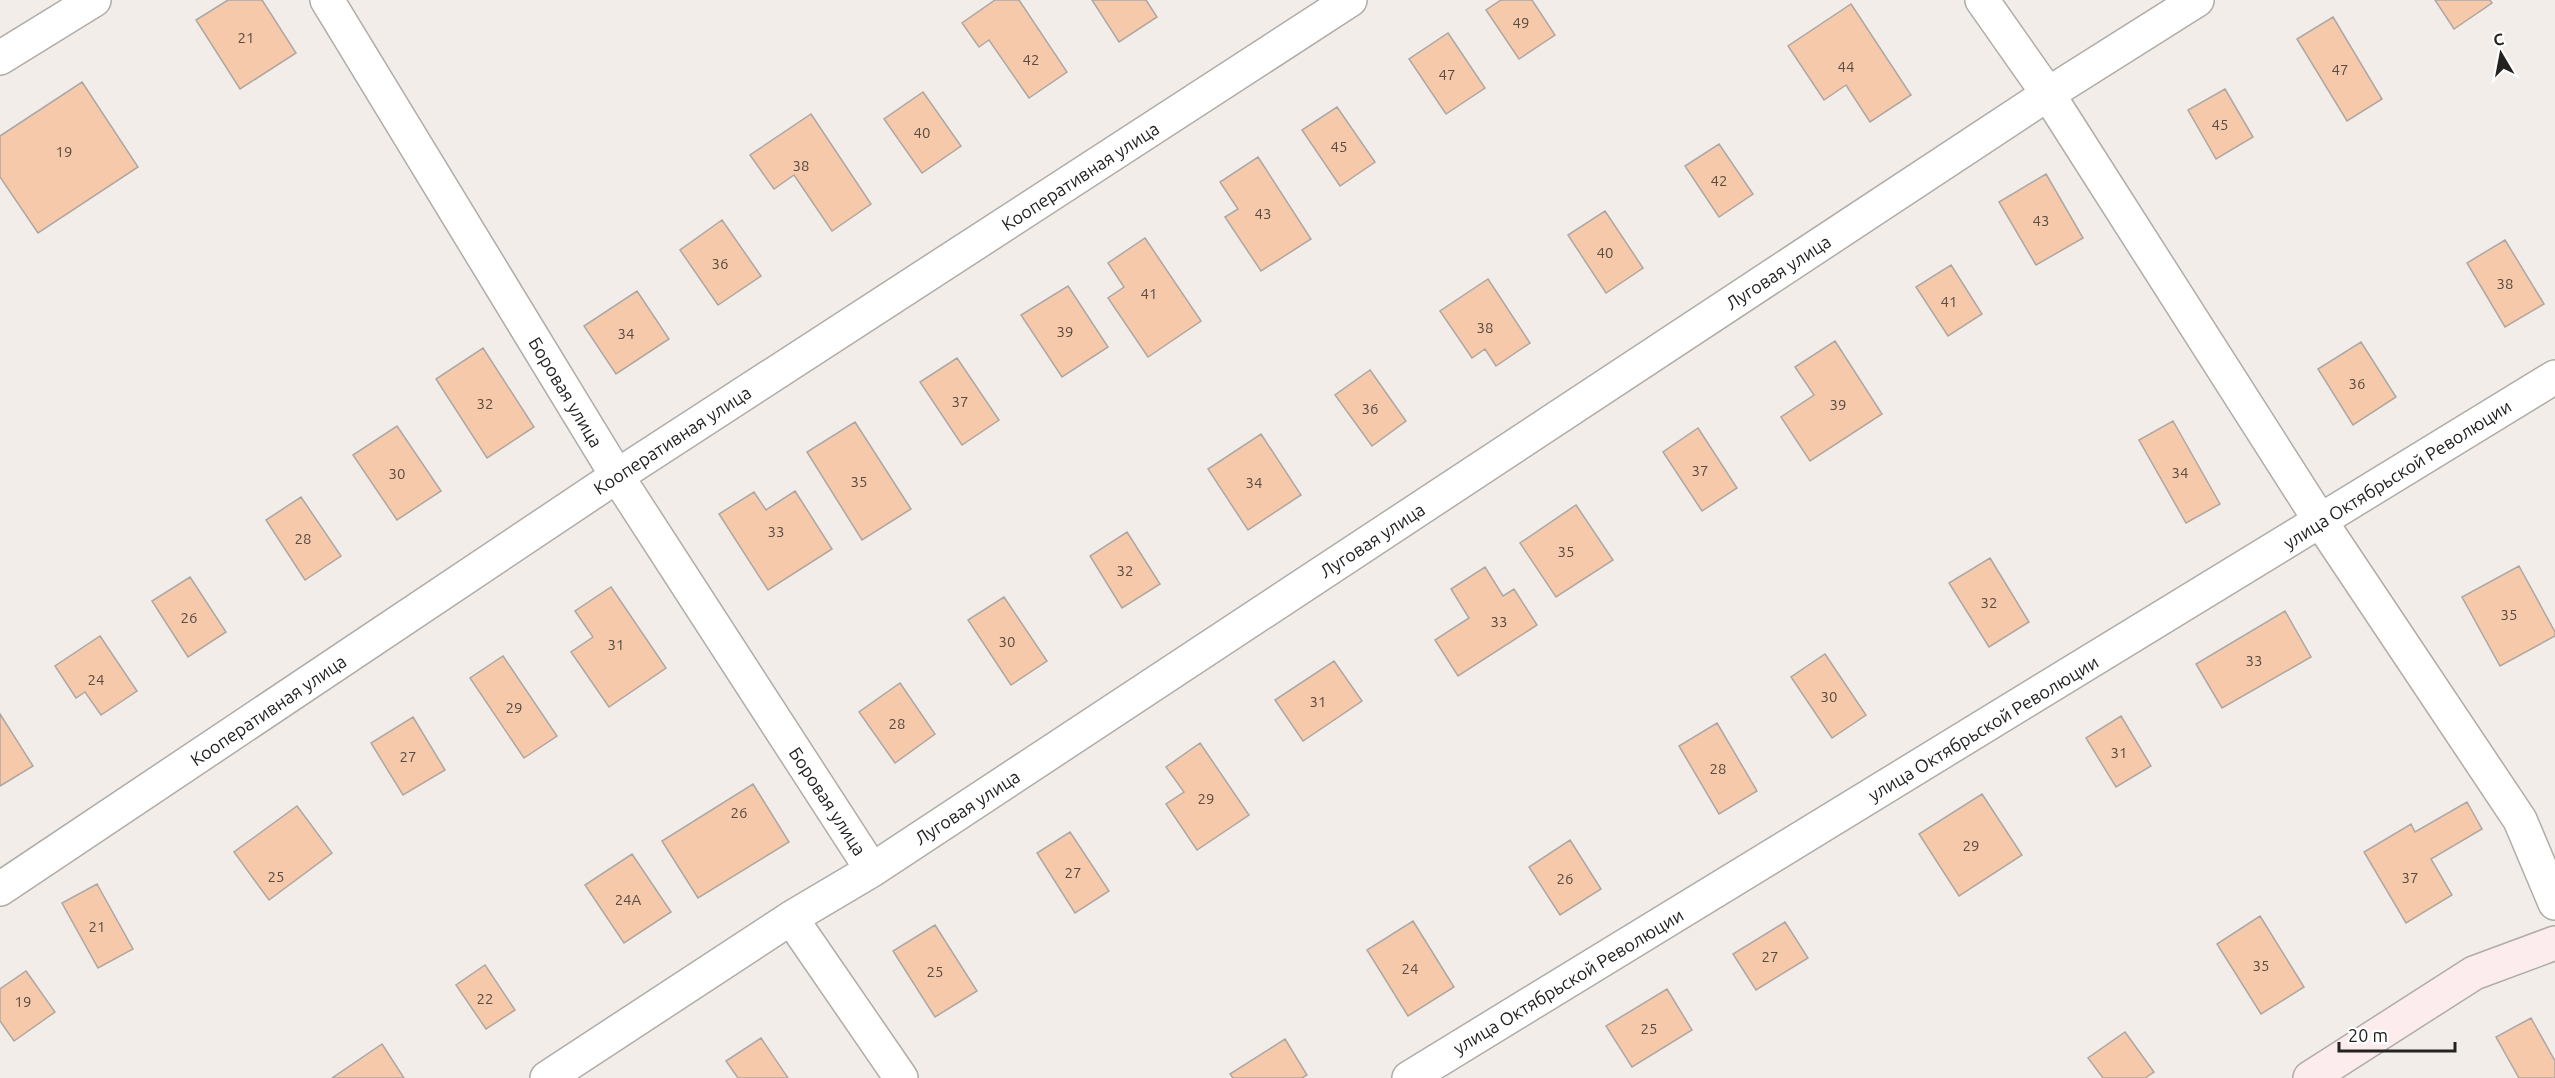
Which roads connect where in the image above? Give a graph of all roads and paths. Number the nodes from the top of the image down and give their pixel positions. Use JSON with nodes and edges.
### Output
{"nodes":[{"id":1,"x":94,"y":0,"type":"edge"},
{"id":2,"x":327,"y":0,"type":"edge"},
{"id":3,"x":1350,"y":0,"type":"edge"},
{"id":4,"x":1982,"y":0,"type":"edge"},
{"id":5,"x":2197,"y":0,"type":"edge"},
{"id":6,"x":0,"y":58,"type":"edge"},
{"id":7,"x":2048,"y":94,"type":"junction"},
{"id":8,"x":2555,"y":377,"type":"edge"},
{"id":9,"x":617,"y":476,"type":"junction"},
{"id":10,"x":2321,"y":522,"type":"junction"},
{"id":11,"x":872,"y":870,"type":"junction"},
{"id":12,"x":0,"y":889,"type":"edge"},
{"id":13,"x":2555,"y":903,"type":"edge"},
{"id":14,"x":791,"y":918,"type":"junction"},
{"id":15,"x":2555,"y":943,"type":"edge"},
{"id":16,"x":547,"y":1078,"type":"edge"},
{"id":17,"x":901,"y":1078,"type":"edge"},
{"id":18,"x":1409,"y":1078,"type":"edge"},
{"id":19,"x":2310,"y":1078,"type":"edge"}],
"edges":[{"from":1,"to":6,"type":"street"},
{"from":2,"to":9,"type":"street","name":"Боровая улица"},
{"from":3,"to":9,"type":"street","name":"Кооперативная улица"},
{"from":4,"to":7,"type":"street"},
{"from":5,"to":7,"type":"street","name":"Луговая улица"},
{"from":7,"to":10,"type":"street"},
{"from":7,"to":11,"type":"street","name":"Луговая улица"},
{"from":8,"to":10,"type":"street","name":"улица Октябрьской Революции"},
{"from":9,"to":11,"type":"street","name":"Боровая улица"},
{"from":9,"to":12,"type":"street","name":"Кооперативная улица"},
{"from":10,"to":13,"type":"street"},
{"from":10,"to":18,"type":"street","name":"улица Октябрьской Революции"},
{"from":11,"to":14,"type":"street","name":"Луговая улица"},
{"from":14,"to":16,"type":"street","name":"Луговая улица"},
{"from":14,"to":17,"type":"street"},
{"from":15,"to":19,"type":"main road"}]}
